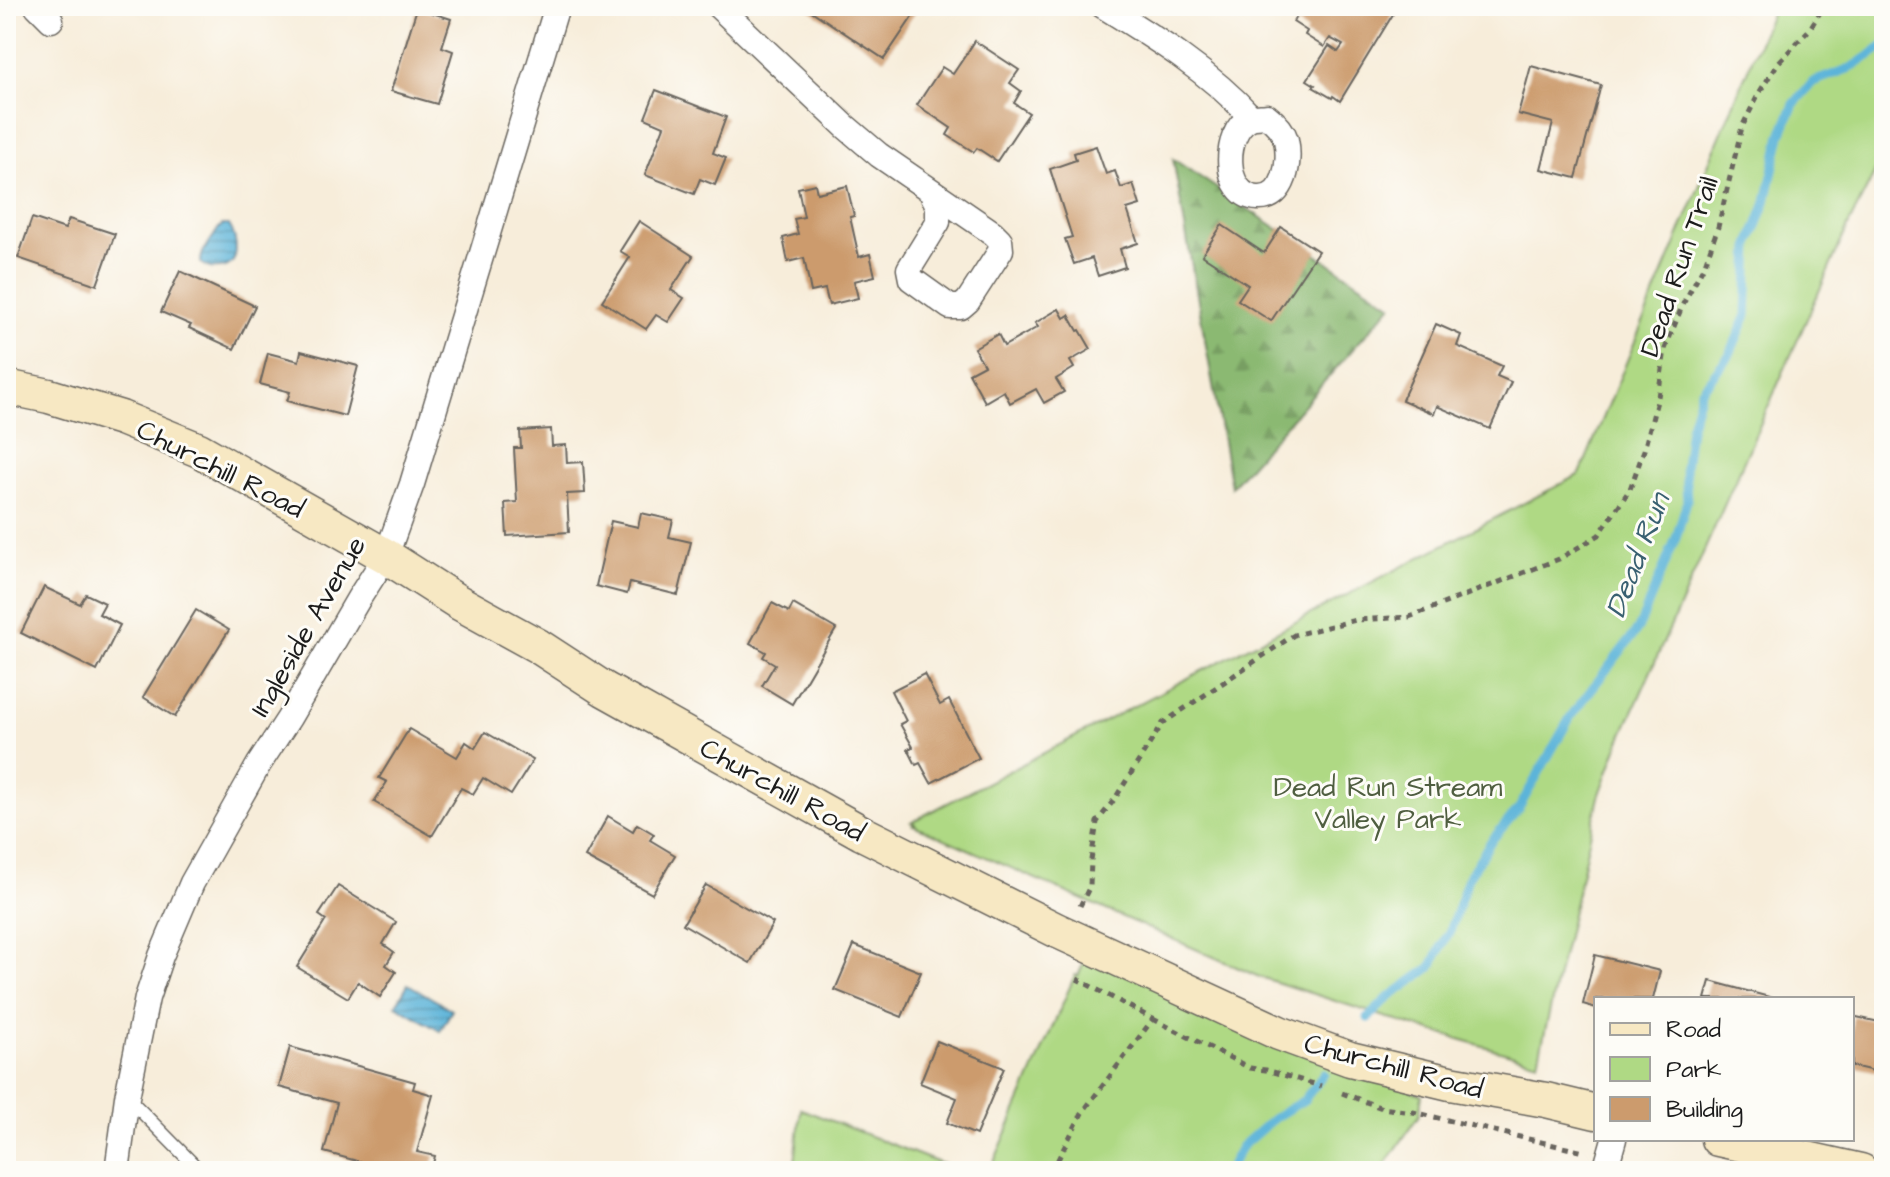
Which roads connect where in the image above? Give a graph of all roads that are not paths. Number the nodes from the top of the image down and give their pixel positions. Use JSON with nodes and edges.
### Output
{"nodes":[{"id":1,"x":557,"y":6,"type":"edge"},
{"id":2,"x":718,"y":6,"type":"edge"},
{"id":3,"x":1103,"y":6,"type":"edge"},
{"id":4,"x":1251,"y":117,"type":"dead end"},
{"id":5,"x":931,"y":192,"type":"junction"},
{"id":6,"x":6,"y":387,"type":"edge"},
{"id":7,"x":386,"y":556,"type":"junction"},
{"id":8,"x":127,"y":1097,"type":"junction"},
{"id":9,"x":1594,"y":1112,"type":"edge"},
{"id":10,"x":1727,"y":1141,"type":"edge"},
{"id":11,"x":117,"y":1171,"type":"edge"},
{"id":12,"x":200,"y":1171,"type":"edge"},
{"id":13,"x":1861,"y":1171,"type":"edge"}],
"edges":[{"from":1,"to":7,"type":"street","name":"Ingleside Avenue"},
{"from":2,"to":5,"type":"street"},
{"from":3,"to":4,"type":"street"},
{"from":5,"to":5,"type":"street"},
{"from":6,"to":7,"type":"street","name":"Churchill Road"},
{"from":7,"to":8,"type":"street","name":"Ingleside Avenue"},
{"from":7,"to":9,"type":"street","name":"Churchill Road"},
{"from":8,"to":11,"type":"street","name":"Ingleside Avenue"},
{"from":8,"to":12,"type":"lane"},
{"from":10,"to":13,"type":"street"}]}
